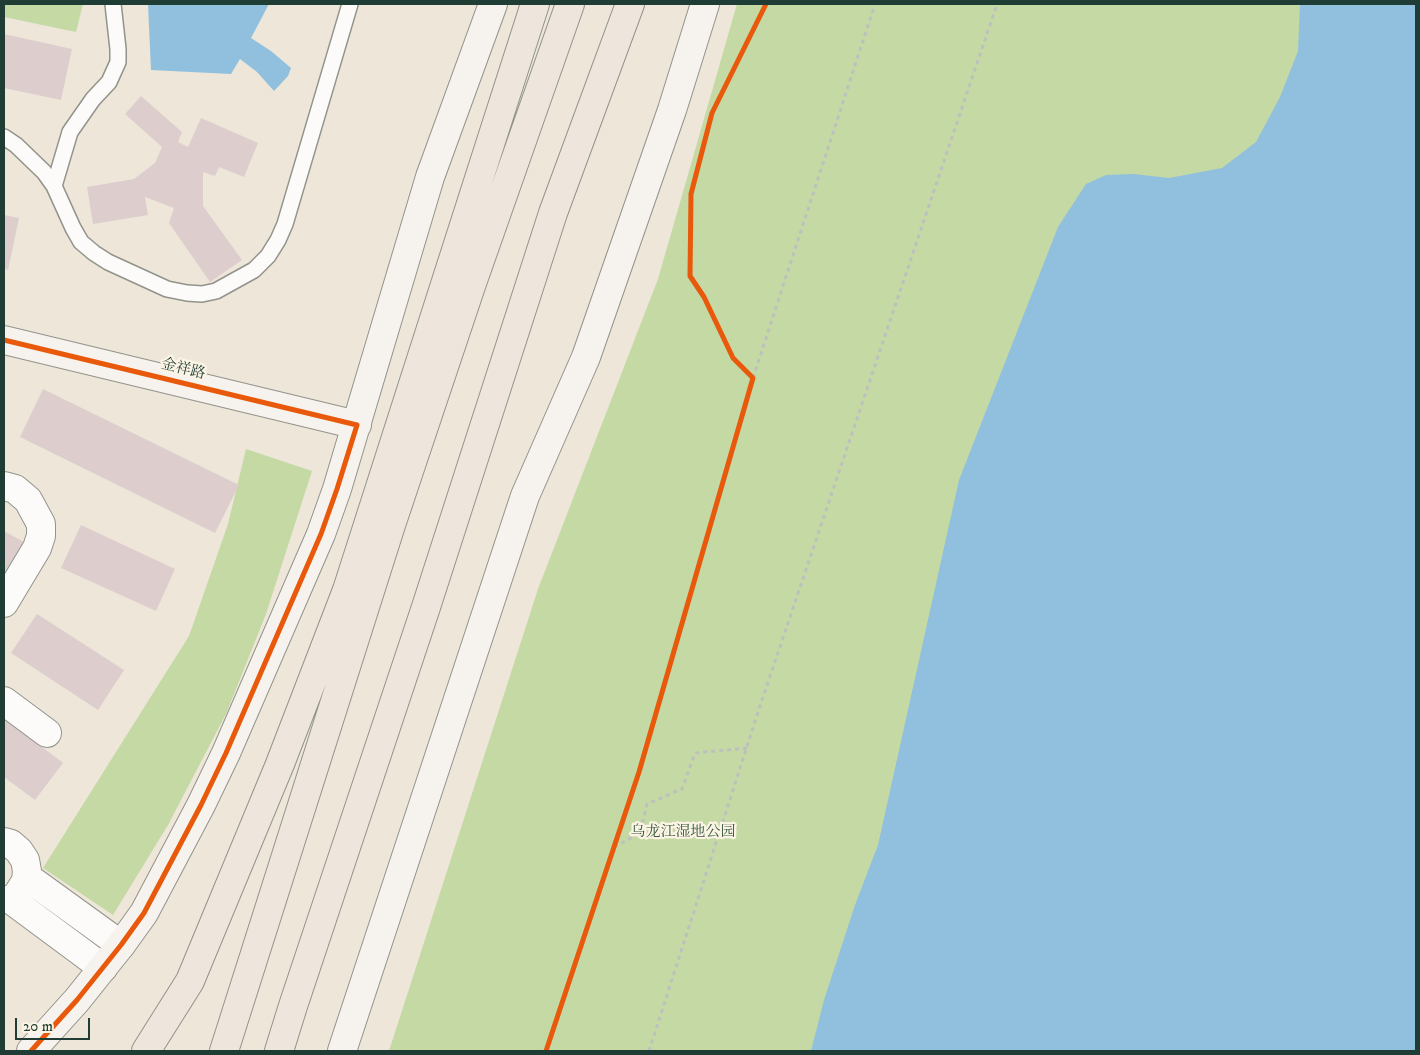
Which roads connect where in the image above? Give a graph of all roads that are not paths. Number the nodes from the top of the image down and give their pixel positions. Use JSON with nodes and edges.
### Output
{"nodes":[{"id":1,"x":112,"y":4,"type":"edge"},
{"id":2,"x":350,"y":4,"type":"edge"},
{"id":3,"x":493,"y":4,"type":"edge"},
{"id":4,"x":535,"y":4,"type":"edge"},
{"id":5,"x":570,"y":4,"type":"edge"},
{"id":6,"x":630,"y":4,"type":"edge"},
{"id":7,"x":705,"y":4,"type":"edge"},
{"id":8,"x":4,"y":137,"type":"edge"},
{"id":9,"x":54,"y":186,"type":"junction"},
{"id":10,"x":4,"y":340,"type":"edge"},
{"id":11,"x":357,"y":425,"type":"junction"},
{"id":12,"x":4,"y":486,"type":"edge"},
{"id":13,"x":4,"y":603,"type":"edge"},
{"id":14,"x":4,"y":701,"type":"edge"},
{"id":15,"x":47,"y":733,"type":"dead end"},
{"id":16,"x":4,"y":842,"type":"edge"},
{"id":17,"x":27,"y":877,"type":"junction"},
{"id":18,"x":7,"y":901,"type":"edge"},
{"id":19,"x":121,"y":945,"type":"junction"},
{"id":20,"x":103,"y":968,"type":"junction"},
{"id":21,"x":31,"y":1051,"type":"edge"},
{"id":22,"x":146,"y":1051,"type":"edge"},
{"id":23,"x":224,"y":1051,"type":"edge"},
{"id":24,"x":279,"y":1051,"type":"edge"},
{"id":25,"x":342,"y":1051,"type":"edge"}],
"edges":[{"from":1,"to":9,"type":"lane"},
{"from":2,"to":9,"type":"lane"},
{"from":3,"to":11,"type":"main road"},
{"from":4,"to":22,"type":"highway"},
{"from":5,"to":23,"type":"highway"},
{"from":6,"to":24,"type":"highway"},
{"from":7,"to":25,"type":"main road"},
{"from":8,"to":9,"type":"lane"},
{"from":10,"to":11,"type":"main road","name":"金祥路"},
{"from":11,"to":19,"type":"main road"},
{"from":12,"to":13,"type":"street"},
{"from":14,"to":15,"type":"street"},
{"from":16,"to":17,"type":"street"},
{"from":17,"to":18,"type":"street"},
{"from":17,"to":19,"type":"street"},
{"from":18,"to":20,"type":"street"},
{"from":19,"to":20,"type":"main road"},
{"from":20,"to":21,"type":"main road"}]}
